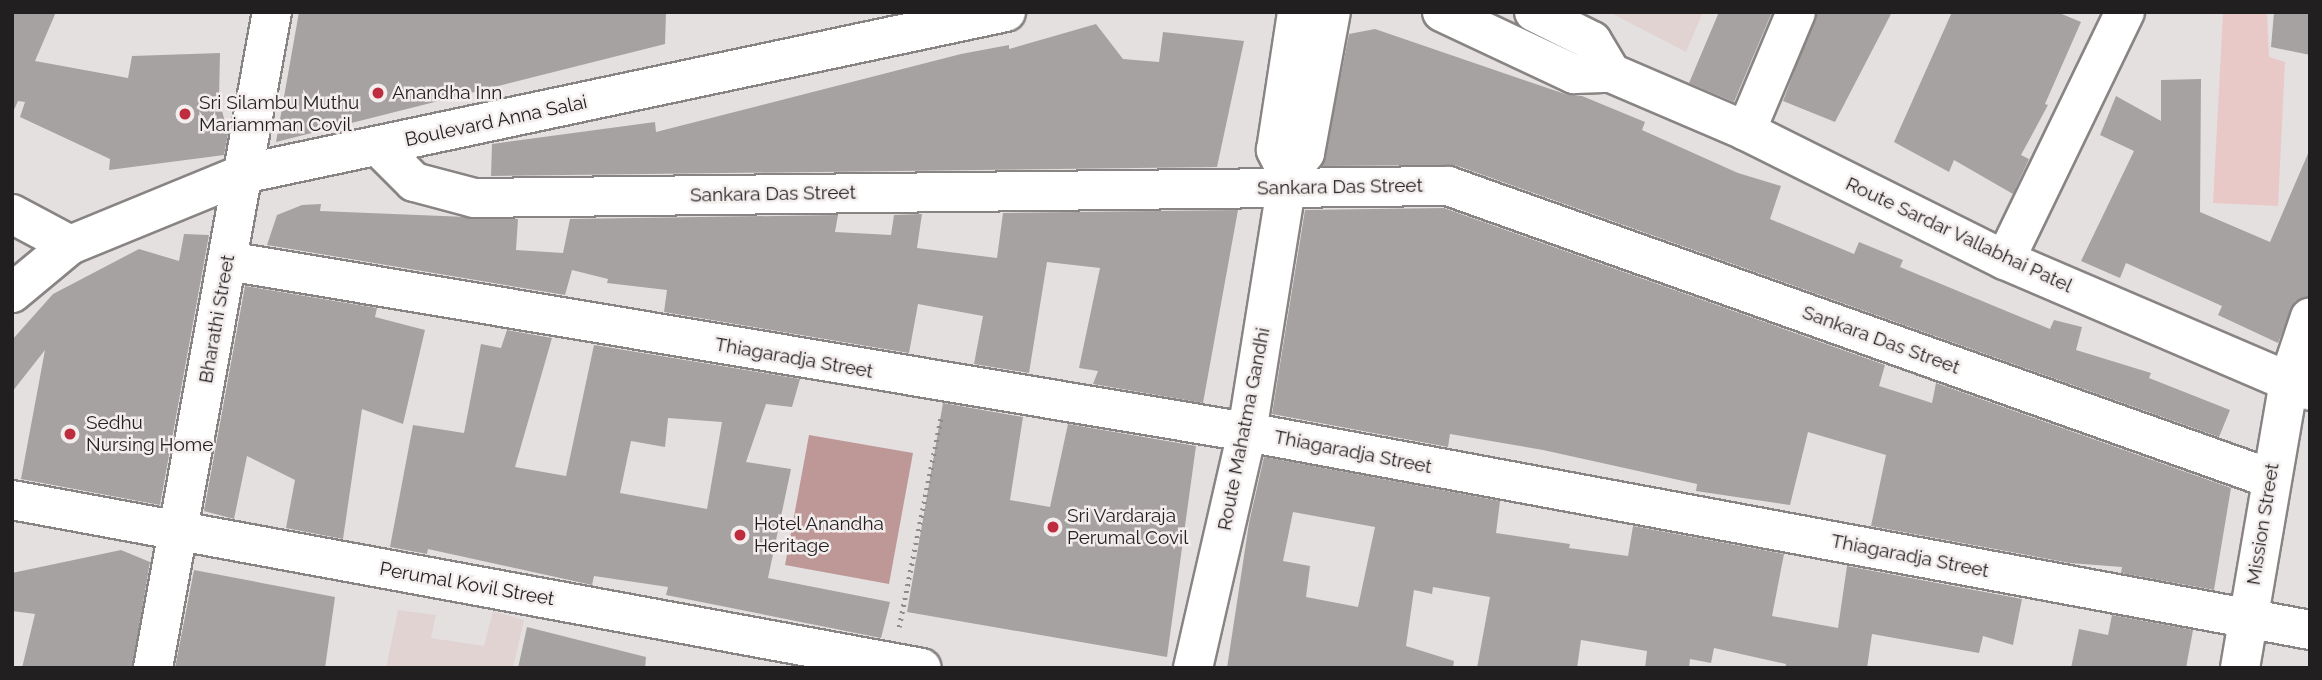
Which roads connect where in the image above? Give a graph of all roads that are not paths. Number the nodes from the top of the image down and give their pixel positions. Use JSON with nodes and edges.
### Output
{"nodes":[{"id":1,"x":272,"y":12,"type":"edge"},
{"id":2,"x":1006,"y":12,"type":"edge"},
{"id":3,"x":1297,"y":12,"type":"edge"},
{"id":4,"x":1331,"y":12,"type":"edge"},
{"id":5,"x":1443,"y":12,"type":"edge"},
{"id":6,"x":1534,"y":12,"type":"edge"},
{"id":7,"x":1796,"y":12,"type":"edge"},
{"id":8,"x":2125,"y":12,"type":"edge"},
{"id":9,"x":968,"y":17,"type":"edge"},
{"id":10,"x":1611,"y":73,"type":"junction"},
{"id":11,"x":1746,"y":131,"type":"junction"},
{"id":12,"x":378,"y":146,"type":"junction"},
{"id":13,"x":243,"y":174,"type":"junction"},
{"id":14,"x":1287,"y":181,"type":"junction"},
{"id":15,"x":12,"y":214,"type":"edge"},
{"id":16,"x":71,"y":245,"type":"junction"},
{"id":17,"x":2005,"y":260,"type":"junction"},
{"id":18,"x":228,"y":261,"type":"junction"},
{"id":19,"x":12,"y":293,"type":"edge"},
{"id":20,"x":2310,"y":317,"type":"edge"},
{"id":21,"x":2299,"y":386,"type":"edge"},
{"id":22,"x":1247,"y":432,"type":"junction"},
{"id":23,"x":2269,"y":478,"type":"junction"},
{"id":24,"x":12,"y":500,"type":"edge"},
{"id":25,"x":179,"y":530,"type":"junction"},
{"id":26,"x":2249,"y":619,"type":"junction"},
{"id":27,"x":2310,"y":630,"type":"edge"},
{"id":28,"x":907,"y":665,"type":"edge"},
{"id":29,"x":153,"y":668,"type":"edge"},
{"id":30,"x":1193,"y":668,"type":"edge"},
{"id":31,"x":2240,"y":668,"type":"edge"}],
"edges":[{"from":1,"to":13,"type":"street","name":"Bharathi Street"},
{"from":2,"to":9,"type":"street","name":"Boulevard Anna Salai"},
{"from":3,"to":14,"type":"street"},
{"from":4,"to":14,"type":"street"},
{"from":5,"to":10,"type":"street"},
{"from":6,"to":10,"type":"street"},
{"from":7,"to":11,"type":"street"},
{"from":8,"to":17,"type":"street"},
{"from":9,"to":12,"type":"street","name":"Boulevard Anna Salai"},
{"from":10,"to":11,"type":"street","name":"Route Sardar Vallabhai Patel"},
{"from":11,"to":17,"type":"street","name":"Route Sardar Vallabhai Patel"},
{"from":12,"to":13,"type":"street","name":"Boulevard Anna Salai"},
{"from":12,"to":14,"type":"street","name":"Sankara Das Street"},
{"from":13,"to":16,"type":"street","name":"Boulevard Anna Salai"},
{"from":13,"to":18,"type":"street","name":"Bharathi Street"},
{"from":14,"to":22,"type":"street","name":"Route Mahatma Gandhi"},
{"from":14,"to":23,"type":"street","name":"Sankara Das Street"},
{"from":15,"to":16,"type":"street"},
{"from":16,"to":19,"type":"street","name":"Boulevard Anna Salai"},
{"from":17,"to":21,"type":"street","name":"Route Sardar Vallabhai Patel"},
{"from":18,"to":22,"type":"street","name":"Thiagaradja Street"},
{"from":18,"to":25,"type":"street","name":"Bharathi Street"},
{"from":20,"to":21,"type":"street","name":"Mission Street"},
{"from":21,"to":23,"type":"street","name":"Mission Street"},
{"from":22,"to":26,"type":"street","name":"Thiagaradja Street"},
{"from":22,"to":30,"type":"street","name":"Route Mahatma Gandhi"},
{"from":23,"to":26,"type":"street","name":"Mission Street"},
{"from":24,"to":25,"type":"street","name":"Perumal Kovil Street"},
{"from":25,"to":28,"type":"street","name":"Perumal Kovil Street"},
{"from":25,"to":29,"type":"street","name":"Bharathi Street"},
{"from":26,"to":27,"type":"street","name":"Thiagaradja Street"},
{"from":26,"to":31,"type":"street","name":"Mission Street"}]}
